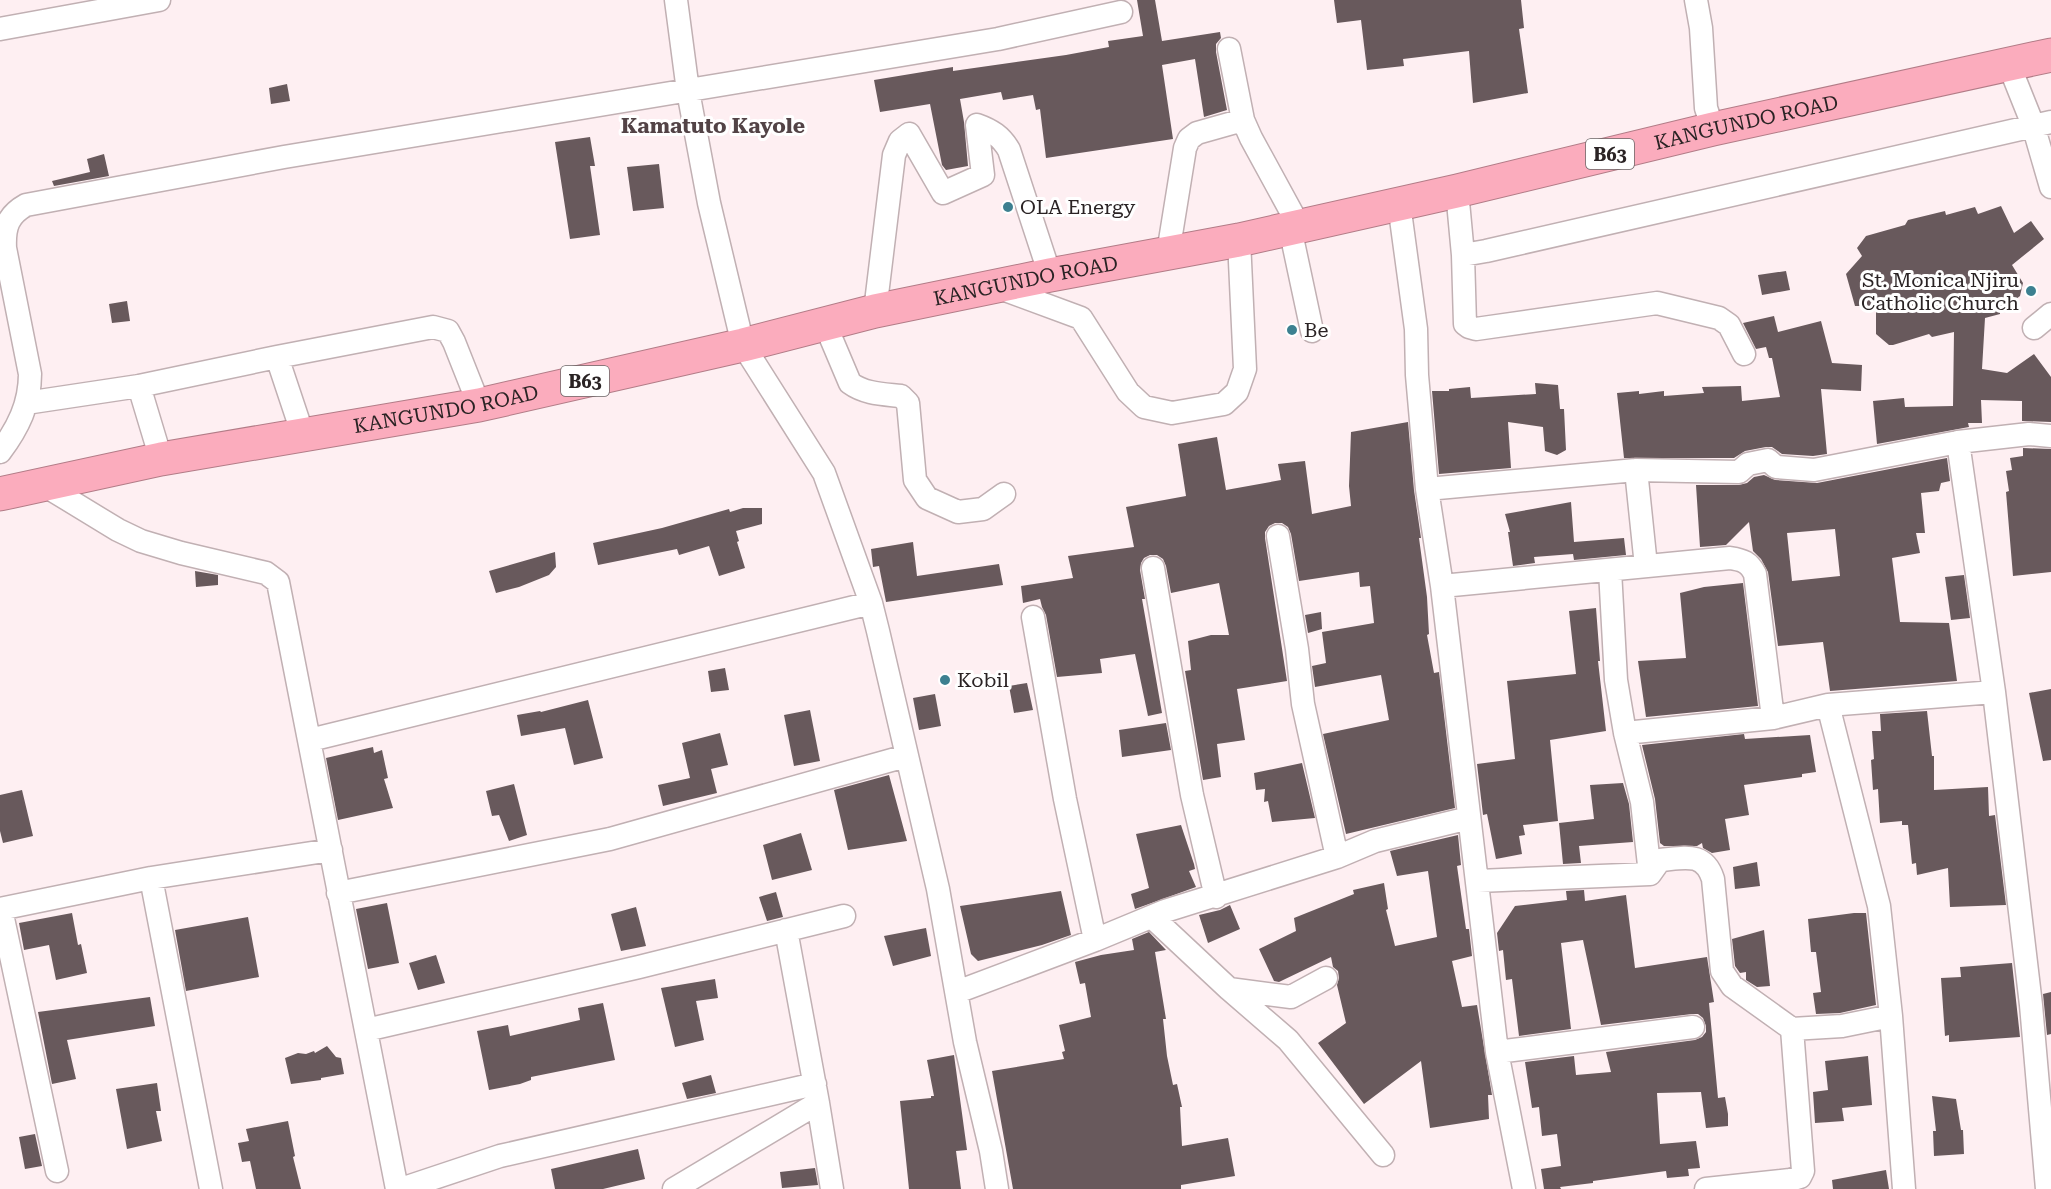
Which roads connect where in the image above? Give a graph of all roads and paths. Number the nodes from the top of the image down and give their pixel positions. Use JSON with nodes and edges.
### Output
{"nodes":[{"id":1,"x":159,"y":0,"type":"edge"},
{"id":2,"x":676,"y":0,"type":"edge"},
{"id":3,"x":1696,"y":0,"type":"edge"},
{"id":4,"x":84,"y":7,"type":"edge"},
{"id":5,"x":1121,"y":12,"type":"dead end"},
{"id":6,"x":0,"y":29,"type":"edge"},
{"id":7,"x":1229,"y":49,"type":"dead end"},
{"id":8,"x":2051,"y":55,"type":"edge"},
{"id":9,"x":2009,"y":65,"type":"junction"},
{"id":10,"x":688,"y":91,"type":"junction"},
{"id":11,"x":1243,"y":120,"type":"junction"},
{"id":12,"x":2042,"y":123,"type":"edge"},
{"id":13,"x":1713,"y":129,"type":"junction"},
{"id":14,"x":2051,"y":187,"type":"edge"},
{"id":15,"x":1457,"y":191,"type":"junction"},
{"id":16,"x":1399,"y":204,"type":"junction"},
{"id":17,"x":7,"y":212,"type":"edge"},
{"id":18,"x":1294,"y":227,"type":"junction"},
{"id":19,"x":1239,"y":240,"type":"junction"},
{"id":20,"x":1168,"y":253,"type":"junction"},
{"id":21,"x":1463,"y":255,"type":"junction"},
{"id":22,"x":1050,"y":275,"type":"junction"},
{"id":23,"x":995,"y":287,"type":"junction"},
{"id":24,"x":875,"y":311,"type":"junction"},
{"id":25,"x":825,"y":324,"type":"junction"},
{"id":26,"x":1312,"y":332,"type":"dead end"},
{"id":27,"x":743,"y":345,"type":"junction"},
{"id":28,"x":1744,"y":354,"type":"dead end"},
{"id":29,"x":276,"y":357,"type":"junction"},
{"id":30,"x":139,"y":386,"type":"junction"},
{"id":31,"x":26,"y":403,"type":"junction"},
{"id":32,"x":479,"y":405,"type":"junction"},
{"id":33,"x":303,"y":435,"type":"junction"},
{"id":34,"x":2051,"y":436,"type":"edge"},
{"id":35,"x":1958,"y":442,"type":"junction"},
{"id":36,"x":0,"y":452,"type":"edge"},
{"id":37,"x":161,"y":459,"type":"junction"},
{"id":38,"x":1636,"y":470,"type":"junction"},
{"id":39,"x":44,"y":485,"type":"junction"},
{"id":40,"x":1427,"y":489,"type":"junction"},
{"id":41,"x":0,"y":494,"type":"edge"},
{"id":42,"x":1004,"y":494,"type":"dead end"},
{"id":43,"x":1278,"y":536,"type":"dead end"},
{"id":44,"x":1646,"y":566,"type":"junction"},
{"id":45,"x":1153,"y":568,"type":"dead end"},
{"id":46,"x":1610,"y":570,"type":"junction"},
{"id":47,"x":1442,"y":586,"type":"junction"},
{"id":48,"x":871,"y":603,"type":"junction"},
{"id":49,"x":1033,"y":617,"type":"dead end"},
{"id":50,"x":1994,"y":692,"type":"junction"},
{"id":51,"x":1828,"y":705,"type":"junction"},
{"id":52,"x":1773,"y":718,"type":"junction"},
{"id":53,"x":1625,"y":733,"type":"junction"},
{"id":54,"x":310,"y":740,"type":"junction"},
{"id":55,"x":906,"y":756,"type":"junction"},
{"id":56,"x":1469,"y":818,"type":"junction"},
{"id":57,"x":331,"y":850,"type":"junction"},
{"id":58,"x":1337,"y":857,"type":"junction"},
{"id":59,"x":1650,"y":874,"type":"junction"},
{"id":60,"x":151,"y":878,"type":"junction"},
{"id":61,"x":1478,"y":881,"type":"junction"},
{"id":62,"x":338,"y":893,"type":"junction"},
{"id":63,"x":1216,"y":897,"type":"junction"},
{"id":64,"x":0,"y":909,"type":"edge"},
{"id":65,"x":844,"y":916,"type":"dead end"},
{"id":66,"x":1152,"y":916,"type":"junction"},
{"id":67,"x":786,"y":930,"type":"junction"},
{"id":68,"x":1095,"y":940,"type":"junction"},
{"id":69,"x":1326,"y":978,"type":"dead end"},
{"id":70,"x":1229,"y":989,"type":"junction"},
{"id":71,"x":957,"y":992,"type":"junction"},
{"id":72,"x":1891,"y":1016,"type":"junction"},
{"id":73,"x":1693,"y":1027,"type":"dead end"},
{"id":74,"x":1792,"y":1029,"type":"junction"},
{"id":75,"x":366,"y":1030,"type":"junction"},
{"id":76,"x":1497,"y":1052,"type":"junction"},
{"id":77,"x":817,"y":1093,"type":"junction"},
{"id":78,"x":1383,"y":1155,"type":"dead end"},
{"id":79,"x":57,"y":1171,"type":"dead end"},
{"id":80,"x":677,"y":1188,"type":"edge"},
{"id":81,"x":211,"y":1189,"type":"edge"},
{"id":82,"x":399,"y":1189,"type":"edge"},
{"id":83,"x":832,"y":1189,"type":"edge"},
{"id":84,"x":997,"y":1189,"type":"edge"},
{"id":85,"x":1524,"y":1189,"type":"edge"},
{"id":86,"x":1706,"y":1189,"type":"edge"},
{"id":87,"x":1904,"y":1189,"type":"edge"},
{"id":88,"x":2047,"y":1189,"type":"edge"}],
"edges":[{"from":1,"to":4,"type":"street"},
{"from":2,"to":10,"type":"street"},
{"from":3,"to":13,"type":"street"},
{"from":4,"to":6,"type":"street"},
{"from":5,"to":10,"type":"street"},
{"from":7,"to":11,"type":"street"},
{"from":8,"to":9,"type":"highway","name":"KANGUNDO ROAD","number":"B63"},
{"from":9,"to":12,"type":"street"},
{"from":9,"to":13,"type":"highway","name":"KANGUNDO ROAD","number":"B63"},
{"from":10,"to":17,"type":"street"},
{"from":10,"to":27,"type":"street"},
{"from":11,"to":18,"type":"street"},
{"from":11,"to":20,"type":"street"},
{"from":12,"to":14,"type":"street"},
{"from":12,"to":21,"type":"street"},
{"from":13,"to":15,"type":"highway","name":"KANGUNDO ROAD","number":"B63"},
{"from":15,"to":16,"type":"highway","name":"KANGUNDO ROAD","number":"B63"},
{"from":15,"to":21,"type":"street"},
{"from":16,"to":18,"type":"highway","name":"KANGUNDO ROAD","number":"B63"},
{"from":16,"to":40,"type":"street"},
{"from":17,"to":31,"type":"street"},
{"from":18,"to":19,"type":"highway","name":"KANGUNDO ROAD","number":"B63"},
{"from":18,"to":26,"type":"street"},
{"from":19,"to":20,"type":"highway","name":"KANGUNDO ROAD","number":"B63"},
{"from":19,"to":23,"type":"street"},
{"from":20,"to":22,"type":"highway","name":"KANGUNDO ROAD","number":"B63"},
{"from":21,"to":28,"type":"street"},
{"from":22,"to":23,"type":"highway","name":"KANGUNDO ROAD","number":"B63"},
{"from":22,"to":24,"type":"street"},
{"from":23,"to":24,"type":"highway","name":"KANGUNDO ROAD","number":"B63"},
{"from":24,"to":25,"type":"highway","name":"KANGUNDO ROAD","number":"B63"},
{"from":25,"to":27,"type":"highway","name":"KANGUNDO ROAD","number":"B63"},
{"from":25,"to":42,"type":"street"},
{"from":27,"to":32,"type":"highway","name":"KANGUNDO ROAD","number":"B63"},
{"from":27,"to":48,"type":"street"},
{"from":29,"to":30,"type":"street"},
{"from":29,"to":32,"type":"street"},
{"from":29,"to":33,"type":"street"},
{"from":30,"to":31,"type":"street"},
{"from":30,"to":37,"type":"street"},
{"from":31,"to":36,"type":"street"},
{"from":32,"to":33,"type":"highway","name":"KANGUNDO ROAD","number":"B63"},
{"from":33,"to":37,"type":"highway","name":"KANGUNDO ROAD","number":"B63"},
{"from":34,"to":35,"type":"street"},
{"from":35,"to":38,"type":"street"},
{"from":35,"to":50,"type":"street"},
{"from":37,"to":39,"type":"highway","name":"KANGUNDO ROAD","number":"B63"},
{"from":38,"to":40,"type":"street"},
{"from":38,"to":44,"type":"street"},
{"from":39,"to":41,"type":"highway","name":"KANGUNDO ROAD","number":"B63"},
{"from":39,"to":54,"type":"street"},
{"from":40,"to":47,"type":"street"},
{"from":43,"to":58,"type":"street"},
{"from":44,"to":46,"type":"street"},
{"from":44,"to":52,"type":"street"},
{"from":45,"to":63,"type":"street"},
{"from":46,"to":47,"type":"street"},
{"from":46,"to":53,"type":"street"},
{"from":47,"to":56,"type":"street"},
{"from":48,"to":54,"type":"street"},
{"from":48,"to":55,"type":"street"},
{"from":49,"to":68,"type":"street"},
{"from":50,"to":51,"type":"street"},
{"from":50,"to":88,"type":"street"},
{"from":51,"to":52,"type":"street"},
{"from":51,"to":72,"type":"street"},
{"from":52,"to":53,"type":"street"},
{"from":53,"to":59,"type":"street"},
{"from":54,"to":57,"type":"street"},
{"from":55,"to":62,"type":"street"},
{"from":55,"to":71,"type":"street"},
{"from":56,"to":58,"type":"street"},
{"from":56,"to":61,"type":"street"},
{"from":57,"to":60,"type":"street"},
{"from":57,"to":62,"type":"street"},
{"from":58,"to":63,"type":"street"},
{"from":59,"to":61,"type":"street"},
{"from":59,"to":74,"type":"street"},
{"from":60,"to":64,"type":"street"},
{"from":60,"to":81,"type":"street"},
{"from":61,"to":76,"type":"street"},
{"from":62,"to":75,"type":"street"},
{"from":63,"to":66,"type":"street"},
{"from":64,"to":79,"type":"street"},
{"from":65,"to":67,"type":"street"},
{"from":66,"to":68,"type":"street"},
{"from":66,"to":70,"type":"street"},
{"from":67,"to":75,"type":"street"},
{"from":67,"to":77,"type":"street"},
{"from":68,"to":71,"type":"street"},
{"from":69,"to":70,"type":"street"},
{"from":70,"to":78,"type":"street"},
{"from":71,"to":84,"type":"street"},
{"from":72,"to":74,"type":"street"},
{"from":72,"to":87,"type":"street"},
{"from":73,"to":76,"type":"street"},
{"from":74,"to":86,"type":"street"},
{"from":75,"to":82,"type":"street"},
{"from":76,"to":85,"type":"street"},
{"from":77,"to":80,"type":"street"},
{"from":77,"to":82,"type":"street"},
{"from":77,"to":83,"type":"street"}]}
